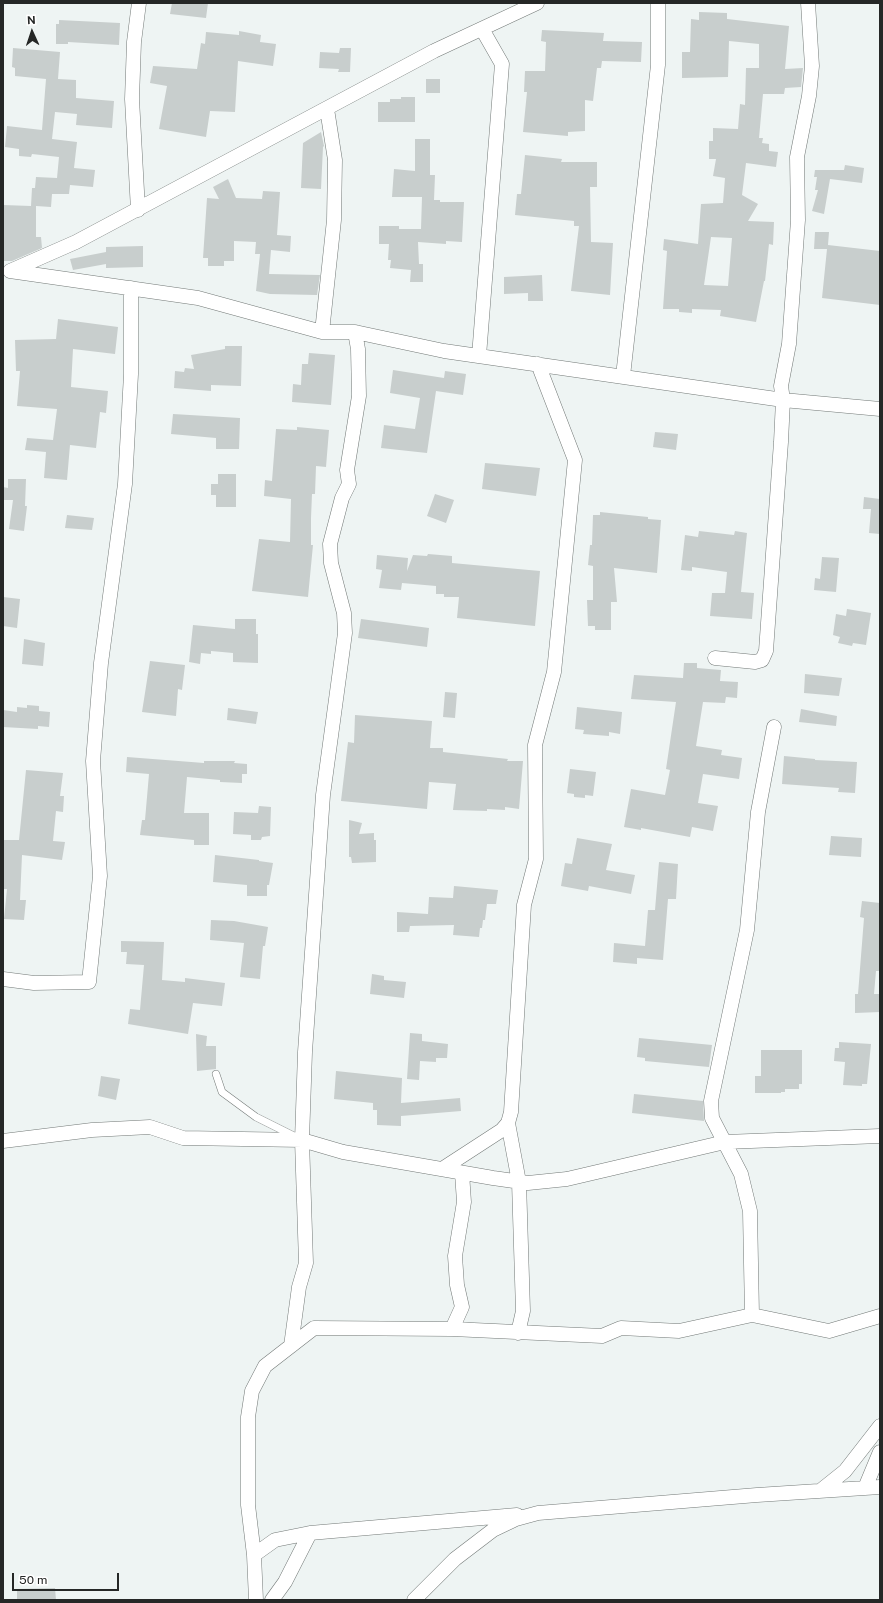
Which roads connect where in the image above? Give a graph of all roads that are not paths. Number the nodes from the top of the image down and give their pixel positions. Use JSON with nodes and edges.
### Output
{"nodes":[{"id":1,"x":139,"y":3,"type":"edge"},
{"id":2,"x":537,"y":3,"type":"edge"},
{"id":3,"x":658,"y":3,"type":"edge"},
{"id":4,"x":808,"y":3,"type":"edge"},
{"id":5,"x":482,"y":29,"type":"junction"},
{"id":6,"x":327,"y":109,"type":"junction"},
{"id":7,"x":138,"y":210,"type":"junction"},
{"id":8,"x":6,"y":272,"type":"edge"},
{"id":9,"x":131,"y":288,"type":"junction"},
{"id":10,"x":322,"y":332,"type":"junction"},
{"id":11,"x":355,"y":332,"type":"junction"},
{"id":12,"x":479,"y":356,"type":"junction"},
{"id":13,"x":538,"y":364,"type":"junction"},
{"id":14,"x":623,"y":376,"type":"junction"},
{"id":15,"x":783,"y":400,"type":"junction"},
{"id":16,"x":880,"y":409,"type":"edge"},
{"id":17,"x":715,"y":658,"type":"dead end"},
{"id":18,"x":774,"y":727,"type":"dead end"},
{"id":19,"x":3,"y":979,"type":"edge"},
{"id":20,"x":216,"y":1074,"type":"dead end"},
{"id":21,"x":508,"y":1123,"type":"junction"},
{"id":22,"x":880,"y":1136,"type":"edge"},
{"id":23,"x":302,"y":1140,"type":"junction"},
{"id":24,"x":3,"y":1141,"type":"edge"},
{"id":25,"x":725,"y":1142,"type":"junction"},
{"id":26,"x":442,"y":1169,"type":"junction"},
{"id":27,"x":462,"y":1173,"type":"junction"},
{"id":28,"x":518,"y":1182,"type":"junction"},
{"id":29,"x":752,"y":1315,"type":"junction"},
{"id":30,"x":880,"y":1316,"type":"edge"},
{"id":31,"x":452,"y":1330,"type":"junction"},
{"id":32,"x":518,"y":1333,"type":"junction"},
{"id":33,"x":292,"y":1346,"type":"junction"},
{"id":34,"x":880,"y":1426,"type":"edge"},
{"id":35,"x":880,"y":1452,"type":"edge"},
{"id":36,"x":865,"y":1488,"type":"junction"},
{"id":37,"x":880,"y":1488,"type":"edge"},
{"id":38,"x":820,"y":1491,"type":"junction"},
{"id":39,"x":538,"y":1513,"type":"junction"},
{"id":40,"x":310,"y":1533,"type":"junction"},
{"id":41,"x":254,"y":1555,"type":"junction"},
{"id":42,"x":256,"y":1600,"type":"edge"},
{"id":43,"x":272,"y":1600,"type":"edge"},
{"id":44,"x":414,"y":1600,"type":"edge"}],
"edges":[{"from":1,"to":7,"type":"street"},
{"from":2,"to":5,"type":"street"},
{"from":3,"to":14,"type":"street"},
{"from":4,"to":15,"type":"street"},
{"from":5,"to":6,"type":"street"},
{"from":5,"to":12,"type":"street"},
{"from":6,"to":7,"type":"street"},
{"from":6,"to":10,"type":"street"},
{"from":7,"to":8,"type":"street"},
{"from":8,"to":9,"type":"street"},
{"from":9,"to":10,"type":"street"},
{"from":9,"to":19,"type":"street"},
{"from":10,"to":11,"type":"street"},
{"from":11,"to":12,"type":"street"},
{"from":11,"to":23,"type":"street"},
{"from":12,"to":13,"type":"street"},
{"from":13,"to":14,"type":"street"},
{"from":13,"to":21,"type":"street"},
{"from":14,"to":15,"type":"street"},
{"from":15,"to":16,"type":"street"},
{"from":15,"to":17,"type":"street"},
{"from":18,"to":25,"type":"street"},
{"from":20,"to":23,"type":"lane"},
{"from":21,"to":26,"type":"street"},
{"from":21,"to":28,"type":"street"},
{"from":22,"to":25,"type":"street"},
{"from":23,"to":24,"type":"street"},
{"from":23,"to":26,"type":"street"},
{"from":23,"to":33,"type":"street"},
{"from":25,"to":28,"type":"street"},
{"from":25,"to":29,"type":"street"},
{"from":26,"to":27,"type":"street"},
{"from":27,"to":28,"type":"street"},
{"from":27,"to":31,"type":"street"},
{"from":28,"to":32,"type":"street"},
{"from":29,"to":30,"type":"street"},
{"from":29,"to":32,"type":"street"},
{"from":31,"to":32,"type":"street"},
{"from":31,"to":33,"type":"street"},
{"from":33,"to":41,"type":"street"},
{"from":34,"to":38,"type":"street"},
{"from":35,"to":36,"type":"street"},
{"from":36,"to":37,"type":"street"},
{"from":36,"to":38,"type":"street"},
{"from":38,"to":39,"type":"street"},
{"from":39,"to":40,"type":"street"},
{"from":39,"to":44,"type":"street"},
{"from":40,"to":41,"type":"street"},
{"from":40,"to":43,"type":"street"},
{"from":41,"to":42,"type":"street"}]}
